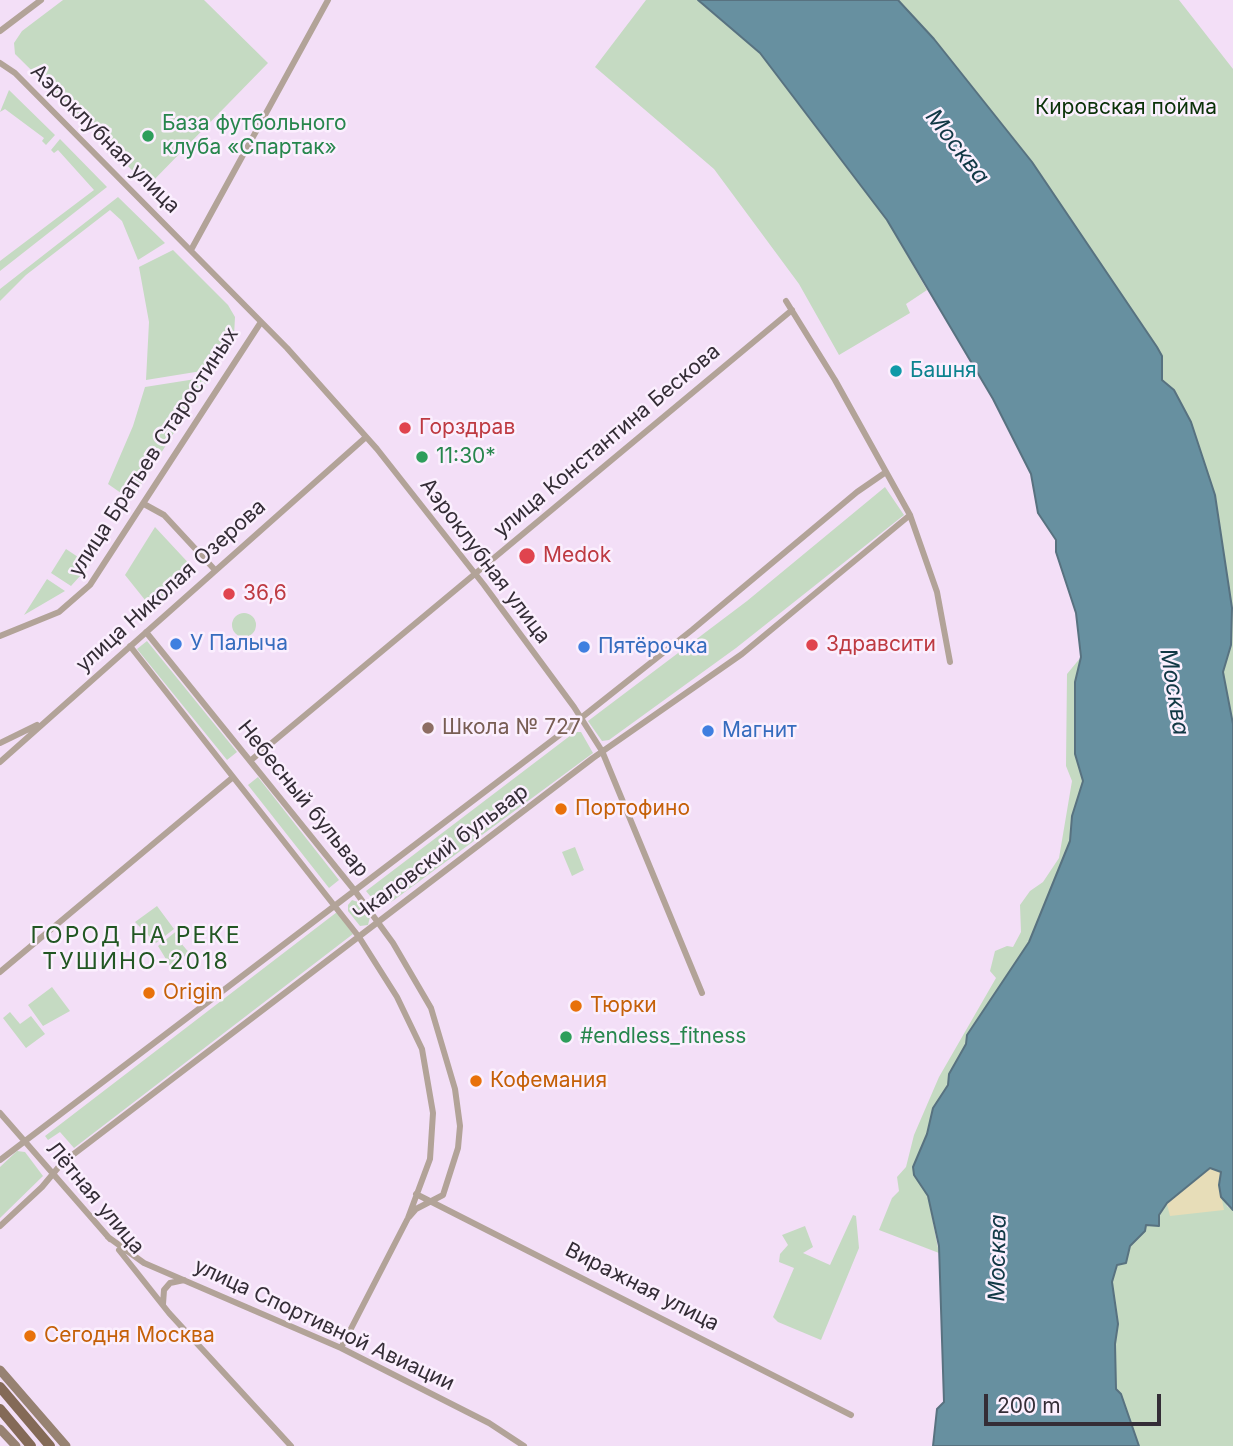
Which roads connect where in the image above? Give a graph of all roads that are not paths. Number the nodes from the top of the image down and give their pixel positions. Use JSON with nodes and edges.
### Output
{"nodes":[{"id":1,"x":41,"y":0,"type":"edge"},
{"id":2,"x":328,"y":0,"type":"edge"},
{"id":3,"x":0,"y":31,"type":"edge"},
{"id":4,"x":0,"y":63,"type":"edge"},
{"id":5,"x":191,"y":250,"type":"junction"},
{"id":6,"x":786,"y":301,"type":"dead end"},
{"id":7,"x":792,"y":310,"type":"junction"},
{"id":8,"x":261,"y":322,"type":"junction"},
{"id":9,"x":366,"y":437,"type":"junction"},
{"id":10,"x":886,"y":472,"type":"junction"},
{"id":11,"x":144,"y":505,"type":"junction"},
{"id":12,"x":910,"y":514,"type":"junction"},
{"id":13,"x":215,"y":570,"type":"junction"},
{"id":14,"x":474,"y":574,"type":"junction"},
{"id":15,"x":146,"y":632,"type":"junction"},
{"id":16,"x":0,"y":636,"type":"edge"},
{"id":17,"x":130,"y":646,"type":"junction"},
{"id":18,"x":950,"y":662,"type":"dead end"},
{"id":19,"x":580,"y":717,"type":"junction"},
{"id":20,"x":42,"y":723,"type":"junction"},
{"id":21,"x":0,"y":743,"type":"edge"},
{"id":22,"x":603,"y":751,"type":"junction"},
{"id":23,"x":250,"y":761,"type":"junction"},
{"id":24,"x":0,"y":762,"type":"edge"},
{"id":25,"x":232,"y":778,"type":"junction"},
{"id":26,"x":355,"y":891,"type":"junction"},
{"id":27,"x":335,"y":906,"type":"junction"},
{"id":28,"x":378,"y":923,"type":"junction"},
{"id":29,"x":359,"y":937,"type":"junction"},
{"id":30,"x":0,"y":972,"type":"edge"},
{"id":31,"x":702,"y":993,"type":"dead end"},
{"id":32,"x":0,"y":1113,"type":"edge"},
{"id":33,"x":24,"y":1141,"type":"junction"},
{"id":34,"x":0,"y":1160,"type":"edge"},
{"id":35,"x":53,"y":1174,"type":"junction"},
{"id":36,"x":416,"y":1194,"type":"junction"},
{"id":37,"x":434,"y":1202,"type":"junction"},
{"id":38,"x":408,"y":1218,"type":"junction"},
{"id":39,"x":0,"y":1226,"type":"edge"},
{"id":40,"x":108,"y":1237,"type":"junction"},
{"id":41,"x":186,"y":1281,"type":"junction"},
{"id":42,"x":163,"y":1306,"type":"junction"},
{"id":43,"x":341,"y":1348,"type":"junction"},
{"id":44,"x":0,"y":1370,"type":"edge"},
{"id":45,"x":0,"y":1387,"type":"edge"},
{"id":46,"x":0,"y":1409,"type":"edge"},
{"id":47,"x":850,"y":1415,"type":"dead end"},
{"id":48,"x":0,"y":1429,"type":"edge"},
{"id":49,"x":16,"y":1446,"type":"edge"},
{"id":50,"x":31,"y":1446,"type":"edge"},
{"id":51,"x":50,"y":1446,"type":"edge"},
{"id":52,"x":65,"y":1446,"type":"edge"},
{"id":53,"x":290,"y":1446,"type":"edge"},
{"id":54,"x":524,"y":1446,"type":"edge"}],
"edges":[{"from":1,"to":3,"type":"street"},
{"from":2,"to":5,"type":"street"},
{"from":4,"to":5,"type":"street","name":"Аэроклубная улица"},
{"from":5,"to":8,"type":"street","name":"Аэроклубная улица"},
{"from":6,"to":7,"type":"street"},
{"from":7,"to":10,"type":"street"},
{"from":7,"to":14,"type":"street","name":"улица Константина Бескова"},
{"from":8,"to":9,"type":"street","name":"Аэроклубная улица"},
{"from":8,"to":11,"type":"street","name":"улица Братьев Старостиных"},
{"from":9,"to":13,"type":"street","name":"улица Николая Озерова"},
{"from":9,"to":14,"type":"street","name":"Аэроклубная улица"},
{"from":10,"to":12,"type":"street"},
{"from":10,"to":19,"type":"street","name":"Чкаловский бульвар"},
{"from":11,"to":13,"type":"street"},
{"from":11,"to":16,"type":"street","name":"улица Братьев Старостиных"},
{"from":12,"to":18,"type":"street"},
{"from":12,"to":22,"type":"street","name":"Чкаловский бульвар"},
{"from":13,"to":15,"type":"street","name":"улица Николая Озерова"},
{"from":14,"to":19,"type":"street","name":"Аэроклубная улица"},
{"from":14,"to":23,"type":"street","name":"улица Константина Бескова"},
{"from":15,"to":17,"type":"street","name":"улица Николая Озерова"},
{"from":15,"to":23,"type":"street","name":"Небесный бульвар"},
{"from":17,"to":20,"type":"street","name":"улица Николая Озерова"},
{"from":17,"to":25,"type":"street","name":"Небесный бульвар"},
{"from":19,"to":22,"type":"street","name":"Аэроклубная улица"},
{"from":19,"to":26,"type":"street","name":"Чкаловский бульвар"},
{"from":20,"to":21,"type":"street"},
{"from":20,"to":24,"type":"street","name":"улица Николая Озерова"},
{"from":22,"to":28,"type":"street","name":"Чкаловский бульвар"},
{"from":22,"to":31,"type":"street","name":"Аэроклубная улица"},
{"from":23,"to":26,"type":"street","name":"Небесный бульвар"},
{"from":25,"to":27,"type":"street","name":"Небесный бульвар"},
{"from":25,"to":30,"type":"street"},
{"from":26,"to":27,"type":"street","name":"Чкаловский бульвар"},
{"from":26,"to":28,"type":"street","name":"Небесный бульвар"},
{"from":27,"to":29,"type":"street","name":"Небесный бульвар"},
{"from":27,"to":33,"type":"street","name":"Чкаловский бульвар"},
{"from":28,"to":29,"type":"street","name":"Чкаловский бульвар"},
{"from":28,"to":37,"type":"street","name":"Небесный бульвар"},
{"from":29,"to":35,"type":"street","name":"Чкаловский бульвар"},
{"from":29,"to":36,"type":"street","name":"Небесный бульвар"},
{"from":32,"to":33,"type":"street","name":"Лётная улица"},
{"from":33,"to":34,"type":"street","name":"Чкаловский бульвар"},
{"from":33,"to":35,"type":"street","name":"Лётная улица"},
{"from":35,"to":39,"type":"street","name":"Чкаловский бульвар"},
{"from":35,"to":40,"type":"street","name":"Лётная улица"},
{"from":36,"to":37,"type":"street","name":"Виражная улица"},
{"from":36,"to":38,"type":"street","name":"Небесный бульвар"},
{"from":37,"to":38,"type":"street","name":"Небесный бульвар"},
{"from":37,"to":47,"type":"street","name":"Виражная улица"},
{"from":38,"to":43,"type":"street","name":"Небесный бульвар"},
{"from":40,"to":41,"type":"street","name":"улица Спортивной Авиации"},
{"from":40,"to":42,"type":"street","name":"Лётная улица"},
{"from":41,"to":42,"type":"street"},
{"from":41,"to":43,"type":"street","name":"улица Спортивной Авиации"},
{"from":42,"to":53,"type":"street","name":"Лётная улица"},
{"from":43,"to":54,"type":"street","name":"улица Спортивной Авиации"},
{"from":44,"to":52,"type":"street"},
{"from":45,"to":51,"type":"main road"},
{"from":46,"to":50,"type":"main road"},
{"from":48,"to":49,"type":"street"}]}
